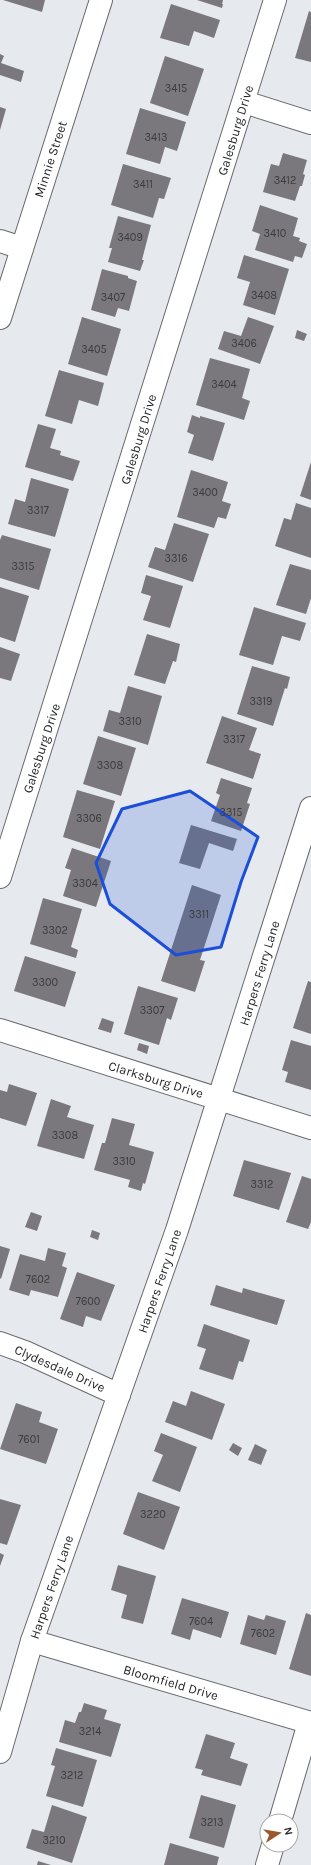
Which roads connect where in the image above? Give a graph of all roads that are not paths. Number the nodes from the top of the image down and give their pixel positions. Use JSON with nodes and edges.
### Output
{"nodes":[{"id":1,"x":101,"y":0,"type":"edge"},
{"id":2,"x":276,"y":0,"type":"edge"},
{"id":3,"x":244,"y":102,"type":"junction"},
{"id":4,"x":311,"y":123,"type":"edge"},
{"id":5,"x":0,"y":242,"type":"edge"},
{"id":6,"x":22,"y":248,"type":"junction"},
{"id":7,"x":0,"y":318,"type":"edge"},
{"id":8,"x":311,"y":808,"type":"edge"},
{"id":9,"x":0,"y":877,"type":"edge"},
{"id":10,"x":0,"y":1030,"type":"edge"},
{"id":11,"x":220,"y":1099,"type":"junction"},
{"id":12,"x":311,"y":1128,"type":"edge"},
{"id":13,"x":0,"y":1343,"type":"edge"},
{"id":14,"x":119,"y":1395,"type":"junction"},
{"id":15,"x":32,"y":1641,"type":"junction"},
{"id":16,"x":310,"y":1723,"type":"edge"},
{"id":17,"x":0,"y":1752,"type":"edge"},
{"id":18,"x":282,"y":1813,"type":"edge"},
{"id":19,"x":271,"y":1853,"type":"edge"},
{"id":20,"x":267,"y":1865,"type":"edge"}],
"edges":[{"from":1,"to":6,"type":"street","name":"Minnie Street"},
{"from":2,"to":3,"type":"street","name":"Galesburg Drive"},
{"from":3,"to":4,"type":"street"},
{"from":3,"to":9,"type":"street","name":"Galesburg Drive"},
{"from":5,"to":6,"type":"street"},
{"from":6,"to":7,"type":"street","name":"Minnie Street"},
{"from":8,"to":11,"type":"street","name":"Harpers Ferry Lane"},
{"from":10,"to":11,"type":"street","name":"Clarksburg Drive"},
{"from":11,"to":12,"type":"street","name":"Clarksburg Drive"},
{"from":11,"to":14,"type":"street","name":"Harpers Ferry Lane"},
{"from":13,"to":14,"type":"street","name":"Clydesdale Drive"},
{"from":14,"to":15,"type":"street","name":"Harpers Ferry Lane"},
{"from":15,"to":16,"type":"street","name":"Bloomfield Drive"},
{"from":15,"to":17,"type":"street","name":"Harpers Ferry Lane"},
{"from":16,"to":18,"type":"street"},
{"from":19,"to":20,"type":"street"}]}
